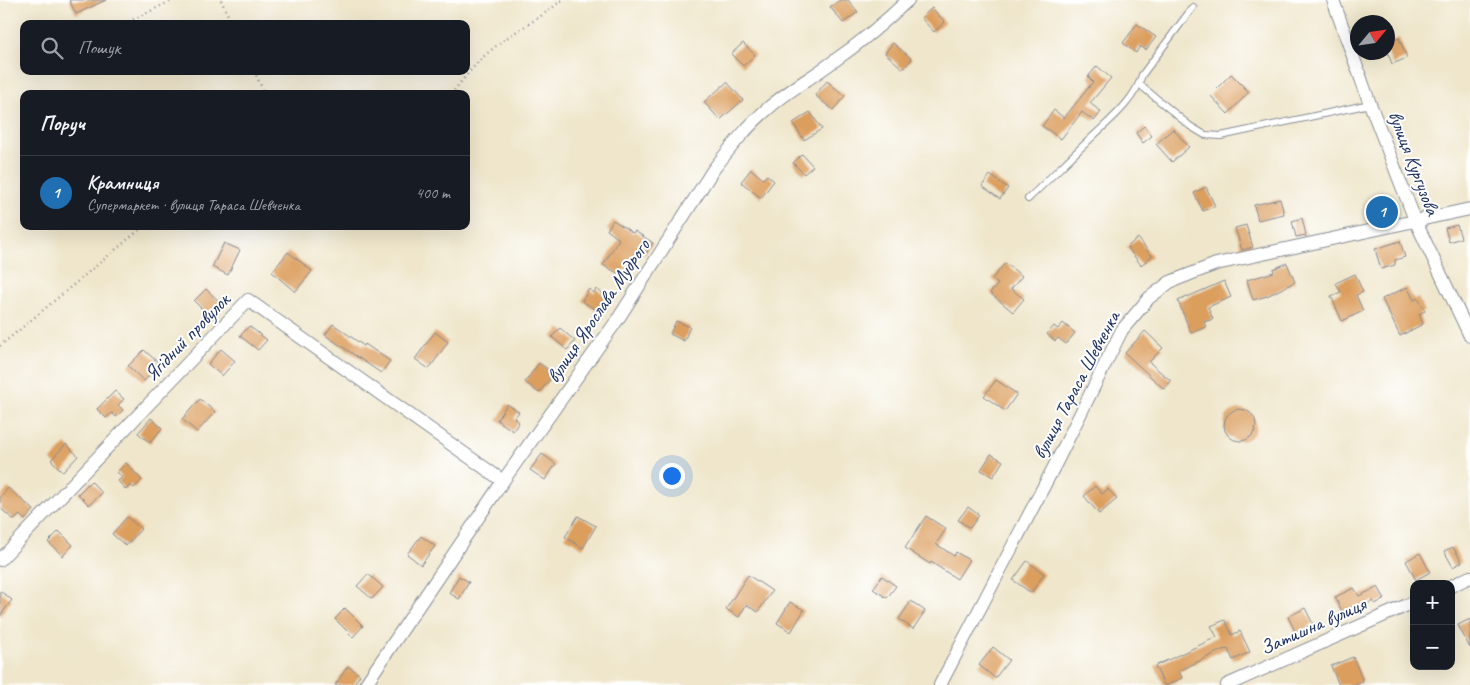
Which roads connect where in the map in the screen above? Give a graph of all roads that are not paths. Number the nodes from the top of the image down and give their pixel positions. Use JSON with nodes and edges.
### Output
{"nodes":[{"id":1,"x":908,"y":0,"type":"edge"},
{"id":2,"x":1333,"y":0,"type":"edge"},
{"id":3,"x":1193,"y":7,"type":"dead end"},
{"id":4,"x":1139,"y":84,"type":"junction"},
{"id":5,"x":1370,"y":104,"type":"junction"},
{"id":6,"x":1028,"y":198,"type":"dead end"},
{"id":7,"x":1470,"y":209,"type":"edge"},
{"id":8,"x":1415,"y":220,"type":"junction"},
{"id":9,"x":1470,"y":336,"type":"edge"},
{"id":10,"x":503,"y":481,"type":"junction"},
{"id":11,"x":0,"y":560,"type":"edge"},
{"id":12,"x":1470,"y":577,"type":"edge"},
{"id":13,"x":1455,"y":584,"type":"edge"},
{"id":14,"x":1410,"y":604,"type":"edge"},
{"id":15,"x":365,"y":685,"type":"edge"},
{"id":16,"x":940,"y":685,"type":"edge"},
{"id":17,"x":1227,"y":685,"type":"edge"}],
"edges":[{"from":1,"to":10,"type":"street","name":"вулиця Ярослава Мудрого"},
{"from":2,"to":5,"type":"street","name":"вулиця Кургузова"},
{"from":3,"to":4,"type":"lane"},
{"from":4,"to":5,"type":"lane"},
{"from":4,"to":6,"type":"lane"},
{"from":5,"to":8,"type":"street","name":"вулиця Кургузова"},
{"from":7,"to":8,"type":"street","name":"вулиця Тараса Шевченка"},
{"from":8,"to":9,"type":"street","name":"вулиця Кургузова"},
{"from":8,"to":16,"type":"street","name":"вулиця Тараса Шевченка"},
{"from":10,"to":11,"type":"street","name":"Ягідний провулок"},
{"from":10,"to":15,"type":"street","name":"вулиця Ярослава Мудрого"},
{"from":12,"to":13,"type":"street"},
{"from":14,"to":17,"type":"street","name":"Затишна вулиця"}]}
